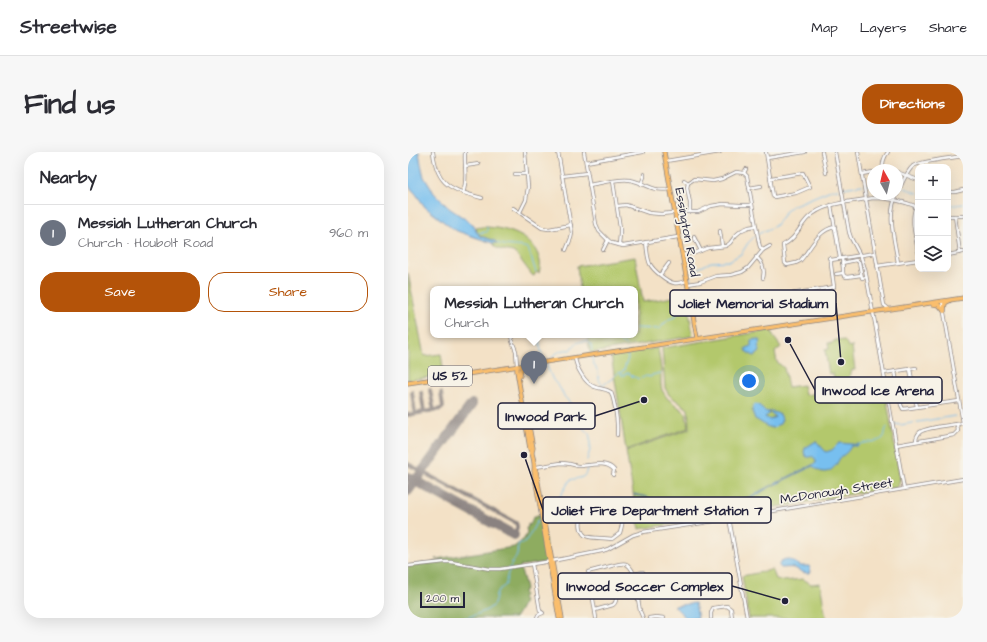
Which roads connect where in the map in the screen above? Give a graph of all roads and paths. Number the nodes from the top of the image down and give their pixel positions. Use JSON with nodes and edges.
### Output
{"nodes":[{"id":1,"x":433,"y":152,"type":"edge"},
{"id":2,"x":465,"y":152,"type":"edge"},
{"id":3,"x":525,"y":152,"type":"edge"},
{"id":4,"x":558,"y":152,"type":"edge"},
{"id":5,"x":584,"y":152,"type":"edge"},
{"id":6,"x":643,"y":152,"type":"edge"},
{"id":7,"x":664,"y":152,"type":"edge"},
{"id":8,"x":720,"y":152,"type":"edge"},
{"id":9,"x":766,"y":152,"type":"edge"},
{"id":10,"x":805,"y":152,"type":"edge"},
{"id":11,"x":822,"y":152,"type":"edge"},
{"id":12,"x":835,"y":152,"type":"edge"},
{"id":13,"x":858,"y":152,"type":"edge"},
{"id":14,"x":631,"y":153,"type":"edge"},
{"id":15,"x":886,"y":153,"type":"edge"},
{"id":16,"x":963,"y":156,"type":"edge"},
{"id":17,"x":767,"y":158,"type":"junction"},
{"id":18,"x":665,"y":161,"type":"junction"},
{"id":19,"x":586,"y":162,"type":"junction"},
{"id":20,"x":479,"y":164,"type":"dead end"},
{"id":21,"x":883,"y":164,"type":"edge"},
{"id":22,"x":465,"y":166,"type":"junction"},
{"id":23,"x":746,"y":169,"type":"dead end"},
{"id":24,"x":587,"y":173,"type":"junction"},
{"id":25,"x":744,"y":173,"type":"junction"},
{"id":26,"x":826,"y":173,"type":"dead end"},
{"id":27,"x":867,"y":173,"type":"edge"},
{"id":28,"x":515,"y":174,"type":"dead end"},
{"id":29,"x":528,"y":174,"type":"junction"},
{"id":30,"x":644,"y":174,"type":"dead end"},
{"id":31,"x":862,"y":174,"type":"junction"},
{"id":32,"x":903,"y":174,"type":"edge"},
{"id":33,"x":907,"y":175,"type":"junction"},
{"id":34,"x":562,"y":176,"type":"junction"},
{"id":35,"x":771,"y":178,"type":"junction"},
{"id":36,"x":915,"y":179,"type":"edge"},
{"id":37,"x":684,"y":180,"type":"dead end"},
{"id":38,"x":613,"y":181,"type":"junction"},
{"id":39,"x":688,"y":183,"type":"junction"},
{"id":40,"x":903,"y":183,"type":"edge"},
{"id":41,"x":641,"y":184,"type":"junction"},
{"id":42,"x":589,"y":185,"type":"junction"},
{"id":43,"x":761,"y":186,"type":"dead end"},
{"id":44,"x":749,"y":188,"type":"junction"},
{"id":45,"x":670,"y":189,"type":"junction"},
{"id":46,"x":963,"y":190,"type":"edge"},
{"id":47,"x":951,"y":192,"type":"edge"},
{"id":48,"x":463,"y":193,"type":"junction"},
{"id":49,"x":482,"y":198,"type":"dead end"},
{"id":50,"x":866,"y":200,"type":"junction"},
{"id":51,"x":894,"y":200,"type":"joint"},
{"id":52,"x":844,"y":203,"type":"junction"},
{"id":53,"x":752,"y":204,"type":"junction"},
{"id":54,"x":831,"y":205,"type":"junction"},
{"id":55,"x":617,"y":206,"type":"junction"},
{"id":56,"x":915,"y":206,"type":"edge"},
{"id":57,"x":513,"y":208,"type":"dead end"},
{"id":58,"x":915,"y":210,"type":"edge"},
{"id":59,"x":520,"y":212,"type":"junction"},
{"id":60,"x":690,"y":212,"type":"junction"},
{"id":61,"x":674,"y":213,"type":"junction"},
{"id":62,"x":951,"y":216,"type":"edge"},
{"id":63,"x":955,"y":216,"type":"junction"},
{"id":64,"x":963,"y":216,"type":"edge"},
{"id":65,"x":570,"y":225,"type":"junction"},
{"id":66,"x":755,"y":226,"type":"junction"},
{"id":67,"x":835,"y":227,"type":"junction"},
{"id":68,"x":720,"y":231,"type":"dead end"},
{"id":69,"x":915,"y":233,"type":"edge"},
{"id":70,"x":678,"y":237,"type":"junction"},
{"id":71,"x":694,"y":237,"type":"dead end"},
{"id":72,"x":608,"y":240,"type":"junction"},
{"id":73,"x":646,"y":242,"type":"junction"},
{"id":74,"x":619,"y":245,"type":"junction"},
{"id":75,"x":722,"y":246,"type":"junction"},
{"id":76,"x":770,"y":246,"type":"dead end"},
{"id":77,"x":566,"y":250,"type":"dead end"},
{"id":78,"x":603,"y":250,"type":"dead end"},
{"id":79,"x":762,"y":250,"type":"junction"},
{"id":80,"x":701,"y":251,"type":"junction"},
{"id":81,"x":876,"y":252,"type":"junction"},
{"id":82,"x":962,"y":252,"type":"edge"},
{"id":83,"x":951,"y":254,"type":"edge"},
{"id":84,"x":860,"y":255,"type":"junction"},
{"id":85,"x":682,"y":256,"type":"junction"},
{"id":86,"x":756,"y":257,"type":"junction"},
{"id":87,"x":841,"y":258,"type":"junction"},
{"id":88,"x":915,"y":260,"type":"edge"},
{"id":89,"x":669,"y":263,"type":"dead end"},
{"id":90,"x":842,"y":263,"type":"junction"},
{"id":91,"x":898,"y":263,"type":"junction"},
{"id":92,"x":878,"y":266,"type":"junction"},
{"id":93,"x":842,"y":273,"type":"junction"},
{"id":94,"x":836,"y":274,"type":"dead end"},
{"id":95,"x":660,"y":275,"type":"junction"},
{"id":96,"x":861,"y":275,"type":"junction"},
{"id":97,"x":866,"y":277,"type":"junction"},
{"id":98,"x":763,"y":278,"type":"dead end"},
{"id":99,"x":687,"y":283,"type":"junction"},
{"id":100,"x":963,"y":298,"type":"edge"},
{"id":101,"x":952,"y":299,"type":"junction"},
{"id":102,"x":942,"y":301,"type":"junction"},
{"id":103,"x":930,"y":303,"type":"junction"},
{"id":104,"x":884,"y":305,"type":"junction"},
{"id":105,"x":889,"y":309,"type":"junction"},
{"id":106,"x":882,"y":310,"type":"junction"},
{"id":107,"x":944,"y":311,"type":"junction"},
{"id":108,"x":872,"y":312,"type":"junction"},
{"id":109,"x":692,"y":313,"type":"junction"},
{"id":110,"x":512,"y":338,"type":"edge"},
{"id":111,"x":697,"y":338,"type":"junction"},
{"id":112,"x":575,"y":357,"type":"junction"},
{"id":113,"x":527,"y":364,"type":"junction"},
{"id":114,"x":517,"y":366,"type":"junction"},
{"id":115,"x":916,"y":368,"type":"dead end"},
{"id":116,"x":910,"y":369,"type":"junction"},
{"id":117,"x":895,"y":371,"type":"junction"},
{"id":118,"x":884,"y":373,"type":"junction"},
{"id":119,"x":520,"y":376,"type":"junction"},
{"id":120,"x":408,"y":383,"type":"edge"},
{"id":121,"x":959,"y":401,"type":"junction"},
{"id":122,"x":917,"y":408,"type":"junction"},
{"id":123,"x":963,"y":423,"type":"edge"},
{"id":124,"x":956,"y":424,"type":"junction"},
{"id":125,"x":617,"y":435,"type":"dead end"},
{"id":126,"x":916,"y":441,"type":"junction"},
{"id":127,"x":896,"y":445,"type":"junction"},
{"id":128,"x":532,"y":452,"type":"junction"},
{"id":129,"x":535,"y":467,"type":"junction"},
{"id":130,"x":613,"y":475,"type":"dead end"},
{"id":131,"x":963,"y":479,"type":"edge"},
{"id":132,"x":904,"y":489,"type":"junction"},
{"id":133,"x":729,"y":518,"type":"junction"},
{"id":134,"x":612,"y":538,"type":"junction"},
{"id":135,"x":614,"y":545,"type":"junction"},
{"id":136,"x":551,"y":562,"type":"junction"},
{"id":137,"x":532,"y":564,"type":"junction"},
{"id":138,"x":408,"y":566,"type":"edge"},
{"id":139,"x":588,"y":572,"type":"dead end"},
{"id":140,"x":643,"y":572,"type":"dead end"},
{"id":141,"x":634,"y":574,"type":"junction"},
{"id":142,"x":595,"y":610,"type":"junction"},
{"id":143,"x":537,"y":618,"type":"edge"},
{"id":144,"x":560,"y":618,"type":"edge"},
{"id":145,"x":596,"y":618,"type":"edge"},
{"id":146,"x":643,"y":618,"type":"edge"},
{"id":147,"x":649,"y":618,"type":"edge"},
{"id":148,"x":664,"y":618,"type":"edge"},
{"id":149,"x":712,"y":618,"type":"edge"},
{"id":150,"x":732,"y":618,"type":"edge"},
{"id":151,"x":746,"y":618,"type":"edge"}],
"edges":[{"from":1,"to":48,"type":"street"},
{"from":2,"to":22,"type":"street"},
{"from":3,"to":29,"type":"street"},
{"from":4,"to":34,"type":"street"},
{"from":5,"to":19,"type":"street"},
{"from":6,"to":14,"type":"street"},
{"from":7,"to":18,"type":"main road","name":"Essington Road"},
{"from":8,"to":18,"type":"street"},
{"from":9,"to":17,"type":"street"},
{"from":10,"to":17,"type":"street"},
{"from":11,"to":26,"type":"street"},
{"from":12,"to":52,"type":"street"},
{"from":13,"to":31,"type":"street"},
{"from":14,"to":19,"type":"street"},
{"from":15,"to":21,"type":"street"},
{"from":16,"to":33,"type":"street"},
{"from":17,"to":35,"type":"street"},
{"from":18,"to":45,"type":"main road","name":"Essington Road"},
{"from":19,"to":24,"type":"street"},
{"from":20,"to":22,"type":"street"},
{"from":22,"to":48,"type":"street"},
{"from":23,"to":25,"type":"street"},
{"from":24,"to":34,"type":"street"},
{"from":24,"to":42,"type":"street"},
{"from":25,"to":39,"type":"street"},
{"from":25,"to":44,"type":"street"},
{"from":27,"to":31,"type":"street"},
{"from":28,"to":29,"type":"street"},
{"from":29,"to":59,"type":"street"},
{"from":30,"to":41,"type":"street"},
{"from":31,"to":50,"type":"street"},
{"from":32,"to":33,"type":"street"},
{"from":33,"to":36,"type":"street"},
{"from":33,"to":40,"type":"street"},
{"from":34,"to":65,"type":"street"},
{"from":35,"to":35,"type":"street"},
{"from":37,"to":39,"type":"street"},
{"from":38,"to":41,"type":"street"},
{"from":38,"to":42,"type":"street"},
{"from":38,"to":55,"type":"street"},
{"from":39,"to":60,"type":"street"},
{"from":41,"to":45,"type":"street"},
{"from":42,"to":72,"type":"street"},
{"from":43,"to":44,"type":"street"},
{"from":44,"to":53,"type":"street"},
{"from":45,"to":61,"type":"main road","name":"Essington Road"},
{"from":46,"to":47,"type":"street"},
{"from":48,"to":49,"type":"street"},
{"from":50,"to":52,"type":"street"},
{"from":50,"to":81,"type":"street"},
{"from":51,"to":56,"type":"street"},
{"from":51,"to":91,"type":"street"},
{"from":52,"to":54,"type":"street"},
{"from":52,"to":84,"type":"street"},
{"from":53,"to":60,"type":"street"},
{"from":53,"to":66,"type":"street"},
{"from":54,"to":67,"type":"street"},
{"from":54,"to":67,"type":"street"},
{"from":55,"to":61,"type":"street"},
{"from":55,"to":74,"type":"street"},
{"from":57,"to":59,"type":"street"},
{"from":58,"to":69,"type":"street"},
{"from":59,"to":65,"type":"street"},
{"from":60,"to":61,"type":"street"},
{"from":61,"to":70,"type":"main road","name":"Essington Road"},
{"from":62,"to":63,"type":"street"},
{"from":63,"to":64,"type":"street"},
{"from":63,"to":82,"type":"street"},
{"from":65,"to":77,"type":"street"},
{"from":66,"to":75,"type":"street"},
{"from":66,"to":79,"type":"street"},
{"from":67,"to":87,"type":"street"},
{"from":68,"to":75,"type":"street"},
{"from":70,"to":73,"type":"street"},
{"from":70,"to":85,"type":"main road","name":"Essington Road"},
{"from":71,"to":80,"type":"street"},
{"from":72,"to":74,"type":"street"},
{"from":72,"to":78,"type":"street"},
{"from":73,"to":74,"type":"street"},
{"from":73,"to":95,"type":"street"},
{"from":75,"to":80,"type":"street"},
{"from":76,"to":79,"type":"street"},
{"from":79,"to":86,"type":"street"},
{"from":80,"to":85,"type":"street"},
{"from":81,"to":84,"type":"street"},
{"from":81,"to":92,"type":"street"},
{"from":82,"to":83,"type":"street"},
{"from":84,"to":87,"type":"street"},
{"from":84,"to":97,"type":"street"},
{"from":85,"to":99,"type":"main road","name":"Essington Road"},
{"from":86,"to":98,"type":"street"},
{"from":86,"to":99,"type":"street"},
{"from":87,"to":90,"type":"street"},
{"from":87,"to":109,"type":"street"},
{"from":88,"to":91,"type":"street"},
{"from":89,"to":95,"type":"street"},
{"from":90,"to":93,"type":"street"},
{"from":90,"to":96,"type":"street"},
{"from":91,"to":92,"type":"street"},
{"from":92,"to":104,"type":"street"},
{"from":93,"to":94,"type":"street"},
{"from":93,"to":96,"type":"street"},
{"from":95,"to":99,"type":"street"},
{"from":96,"to":97,"type":"street"},
{"from":97,"to":108,"type":"street"},
{"from":99,"to":109,"type":"main road","name":"Essington Road"},
{"from":100,"to":101,"type":"main road","number":"US 52"},
{"from":101,"to":102,"type":"main road","number":"US 52"},
{"from":101,"to":107,"type":"main road"},
{"from":102,"to":103,"type":"main road","number":"US 52"},
{"from":102,"to":107,"type":"street"},
{"from":103,"to":105,"type":"main road","number":"US 52"},
{"from":103,"to":107,"type":"main road"},
{"from":104,"to":105,"type":"street"},
{"from":104,"to":106,"type":"street"},
{"from":105,"to":106,"type":"main road","number":"US 52"},
{"from":106,"to":108,"type":"main road","number":"US 52"},
{"from":107,"to":121,"type":"street"},
{"from":108,"to":111,"type":"main road","number":"US 52"},
{"from":108,"to":118,"type":"street"},
{"from":109,"to":111,"type":"main road","name":"Essington Road"},
{"from":110,"to":114,"type":"street"},
{"from":111,"to":112,"type":"main road","number":"US 52"},
{"from":112,"to":113,"type":"main road","number":"US 52"},
{"from":112,"to":125,"type":"street"},
{"from":113,"to":114,"type":"main road","number":"US 52"},
{"from":113,"to":119,"type":"main road"},
{"from":114,"to":119,"type":"main road"},
{"from":114,"to":120,"type":"main road","number":"US 52"},
{"from":114,"to":128,"type":"main road"},
{"from":115,"to":116,"type":"street"},
{"from":116,"to":117,"type":"street"},
{"from":116,"to":122,"type":"street"},
{"from":117,"to":118,"type":"street"},
{"from":117,"to":122,"type":"street"},
{"from":118,"to":127,"type":"street"},
{"from":119,"to":128,"type":"main road"},
{"from":121,"to":122,"type":"street"},
{"from":121,"to":123,"type":"street"},
{"from":123,"to":124,"type":"street"},
{"from":124,"to":126,"type":"street"},
{"from":124,"to":126,"type":"street"},
{"from":126,"to":127,"type":"street"},
{"from":127,"to":132,"type":"street"},
{"from":128,"to":129,"type":"main road"},
{"from":129,"to":130,"type":"street"},
{"from":129,"to":136,"type":"main road"},
{"from":131,"to":132,"type":"street","name":"McDonough Street"},
{"from":132,"to":133,"type":"street","name":"McDonough Street"},
{"from":133,"to":135,"type":"street","name":"McDonough Street"},
{"from":133,"to":151,"type":"street"},
{"from":134,"to":134,"type":"street"},
{"from":134,"to":135,"type":"street"},
{"from":135,"to":136,"type":"street","name":"McDonough Street"},
{"from":136,"to":137,"type":"street","name":"McDonough Street"},
{"from":136,"to":144,"type":"main road"},
{"from":137,"to":138,"type":"street","name":"McDonough Street"},
{"from":137,"to":143,"type":"street"},
{"from":139,"to":141,"type":"street"},
{"from":140,"to":141,"type":"street"},
{"from":141,"to":146,"type":"street"},
{"from":142,"to":142,"type":"street"},
{"from":142,"to":145,"type":"street"},
{"from":147,"to":148,"type":"street"},
{"from":149,"to":150,"type":"street"}]}
